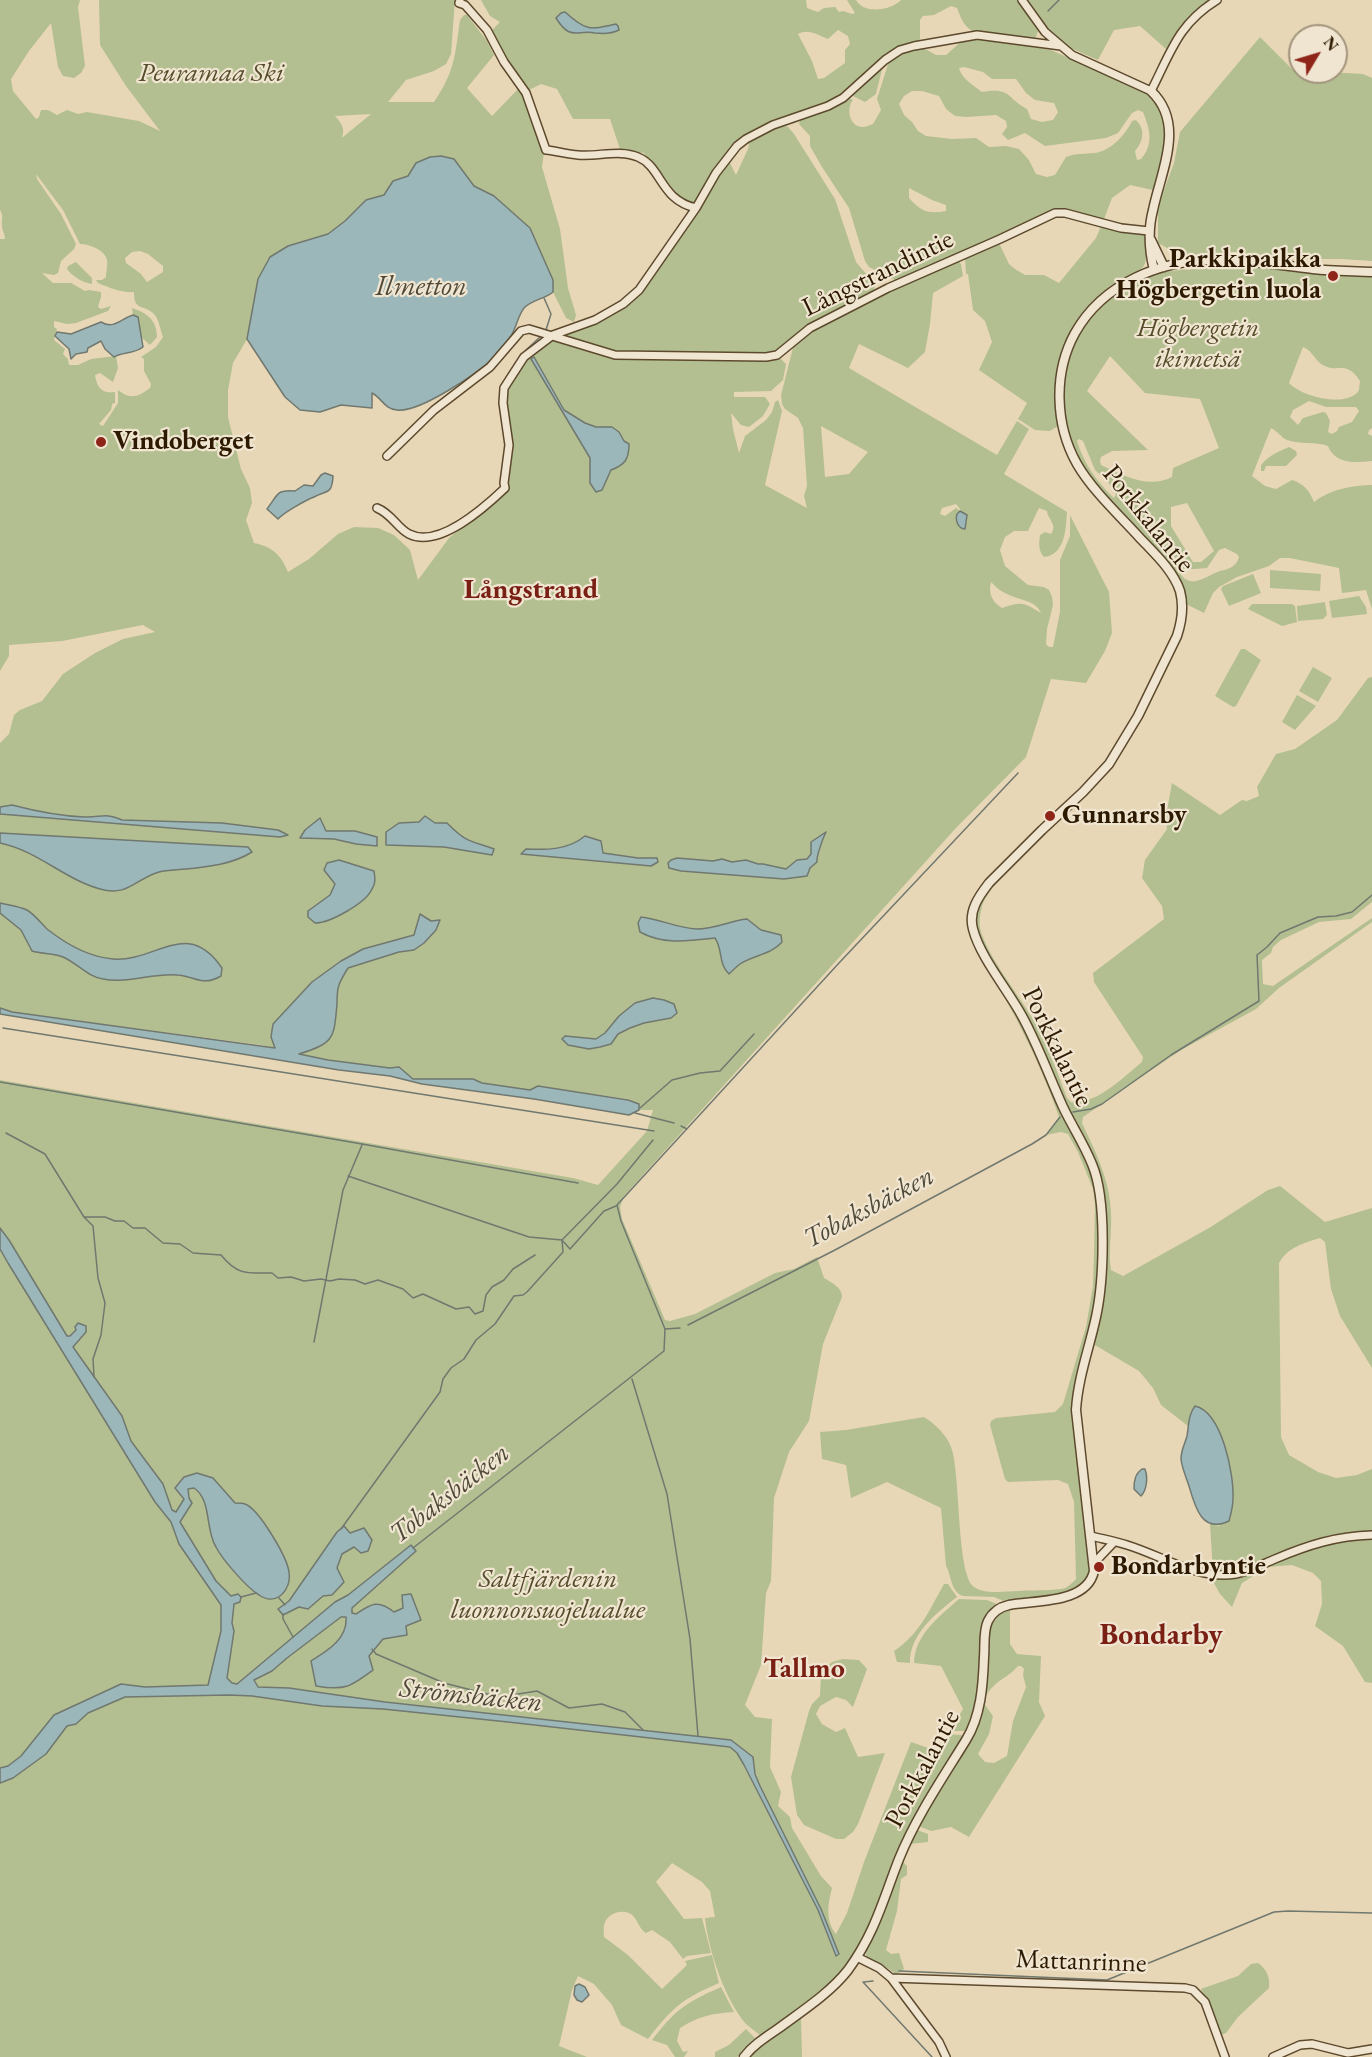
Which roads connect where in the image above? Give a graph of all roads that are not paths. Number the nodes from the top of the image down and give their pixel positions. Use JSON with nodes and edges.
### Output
{"nodes":[{"id":1,"x":459,"y":0,"type":"edge"},
{"id":2,"x":1022,"y":0,"type":"edge"},
{"id":3,"x":1217,"y":0,"type":"edge"},
{"id":4,"x":1045,"y":32,"type":"junction"},
{"id":5,"x":1038,"y":44,"type":"junction"},
{"id":6,"x":1061,"y":46,"type":"junction"},
{"id":7,"x":1151,"y":91,"type":"junction"},
{"id":8,"x":696,"y":208,"type":"junction"},
{"id":9,"x":1150,"y":236,"type":"junction"},
{"id":10,"x":1164,"y":267,"type":"junction"},
{"id":11,"x":1154,"y":270,"type":"junction"},
{"id":12,"x":1372,"y":272,"type":"edge"},
{"id":13,"x":553,"y":335,"type":"junction"},
{"id":14,"x":387,"y":456,"type":"dead end"},
{"id":15,"x":377,"y":508,"type":"dead end"},
{"id":16,"x":1372,"y":1535,"type":"edge"},
{"id":17,"x":1091,"y":1536,"type":"junction"},
{"id":18,"x":1114,"y":1542,"type":"junction"},
{"id":19,"x":1095,"y":1562,"type":"junction"},
{"id":20,"x":857,"y":1957,"type":"junction"},
{"id":21,"x":891,"y":1978,"type":"junction"},
{"id":22,"x":1372,"y":2049,"type":"edge"},
{"id":23,"x":744,"y":2057,"type":"edge"},
{"id":24,"x":946,"y":2057,"type":"edge"},
{"id":25,"x":1225,"y":2057,"type":"edge"},
{"id":26,"x":1273,"y":2057,"type":"edge"}],
"edges":[{"from":1,"to":8,"type":"street"},
{"from":2,"to":4,"type":"street"},
{"from":3,"to":7,"type":"street"},
{"from":4,"to":5,"type":"street"},
{"from":4,"to":6,"type":"street"},
{"from":5,"to":6,"type":"street"},
{"from":5,"to":8,"type":"street"},
{"from":6,"to":7,"type":"street"},
{"from":7,"to":9,"type":"street"},
{"from":8,"to":13,"type":"street"},
{"from":9,"to":10,"type":"street"},
{"from":9,"to":11,"type":"street"},
{"from":9,"to":13,"type":"street","name":"Långstrandintie"},
{"from":10,"to":11,"type":"street","name":"Porkkalantie"},
{"from":10,"to":12,"type":"street","name":"Porkkalantie"},
{"from":11,"to":17,"type":"street","name":"Porkkalantie"},
{"from":13,"to":14,"type":"street","name":"Långstrandintie"},
{"from":13,"to":15,"type":"street"},
{"from":16,"to":18,"type":"street"},
{"from":17,"to":18,"type":"street"},
{"from":17,"to":19,"type":"street","name":"Porkkalantie"},
{"from":18,"to":19,"type":"street"},
{"from":19,"to":20,"type":"street","name":"Porkkalantie"},
{"from":20,"to":21,"type":"street"},
{"from":20,"to":23,"type":"street","name":"Porkkalantie"},
{"from":21,"to":24,"type":"street"},
{"from":21,"to":25,"type":"street","name":"Mattanrinne"},
{"from":22,"to":26,"type":"street"}]}
